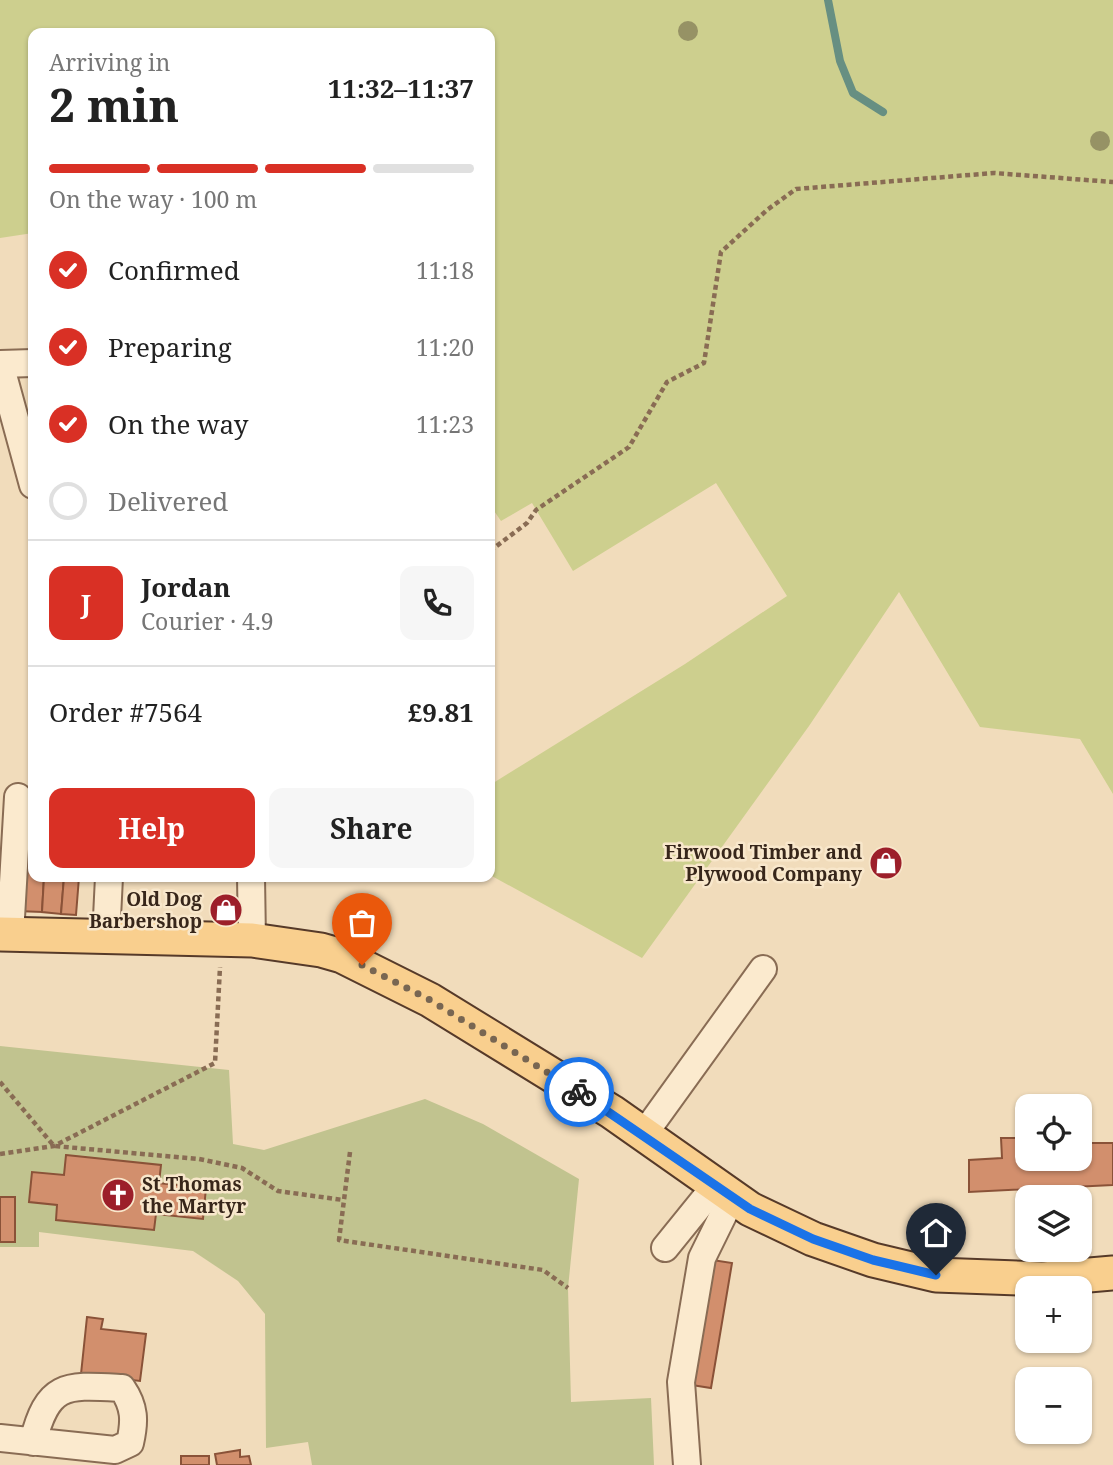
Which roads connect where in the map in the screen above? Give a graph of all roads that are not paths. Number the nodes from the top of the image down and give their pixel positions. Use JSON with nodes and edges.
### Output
{"nodes":[{"id":1,"x":28,"y":363,"type":"edge"},
{"id":2,"x":0,"y":364,"type":"edge"},
{"id":3,"x":28,"y":467,"type":"edge"},
{"id":4,"x":18,"y":797,"type":"dead end"},
{"id":5,"x":109,"y":882,"type":"edge"},
{"id":6,"x":250,"y":882,"type":"edge"},
{"id":7,"x":5,"y":935,"type":"edge"},
{"id":8,"x":106,"y":938,"type":"junction"},
{"id":9,"x":236,"y":939,"type":"junction"},
{"id":10,"x":764,"y":969,"type":"dead end"},
{"id":11,"x":644,"y":1134,"type":"junction"},
{"id":12,"x":724,"y":1191,"type":"junction"},
{"id":13,"x":665,"y":1248,"type":"dead end"},
{"id":14,"x":1113,"y":1273,"type":"edge"},
{"id":15,"x":0,"y":1438,"type":"edge"},
{"id":16,"x":33,"y":1442,"type":"dead end"},
{"id":17,"x":687,"y":1465,"type":"edge"}],
"edges":[{"from":1,"to":2,"type":"street"},
{"from":2,"to":3,"type":"street"},
{"from":4,"to":7,"type":"street"},
{"from":5,"to":8,"type":"street"},
{"from":6,"to":9,"type":"street"},
{"from":7,"to":8,"type":"main road"},
{"from":8,"to":9,"type":"main road"},
{"from":9,"to":11,"type":"main road"},
{"from":10,"to":11,"type":"street"},
{"from":11,"to":12,"type":"main road"},
{"from":12,"to":13,"type":"street"},
{"from":12,"to":14,"type":"main road"},
{"from":12,"to":17,"type":"street"},
{"from":15,"to":16,"type":"street"}]}
